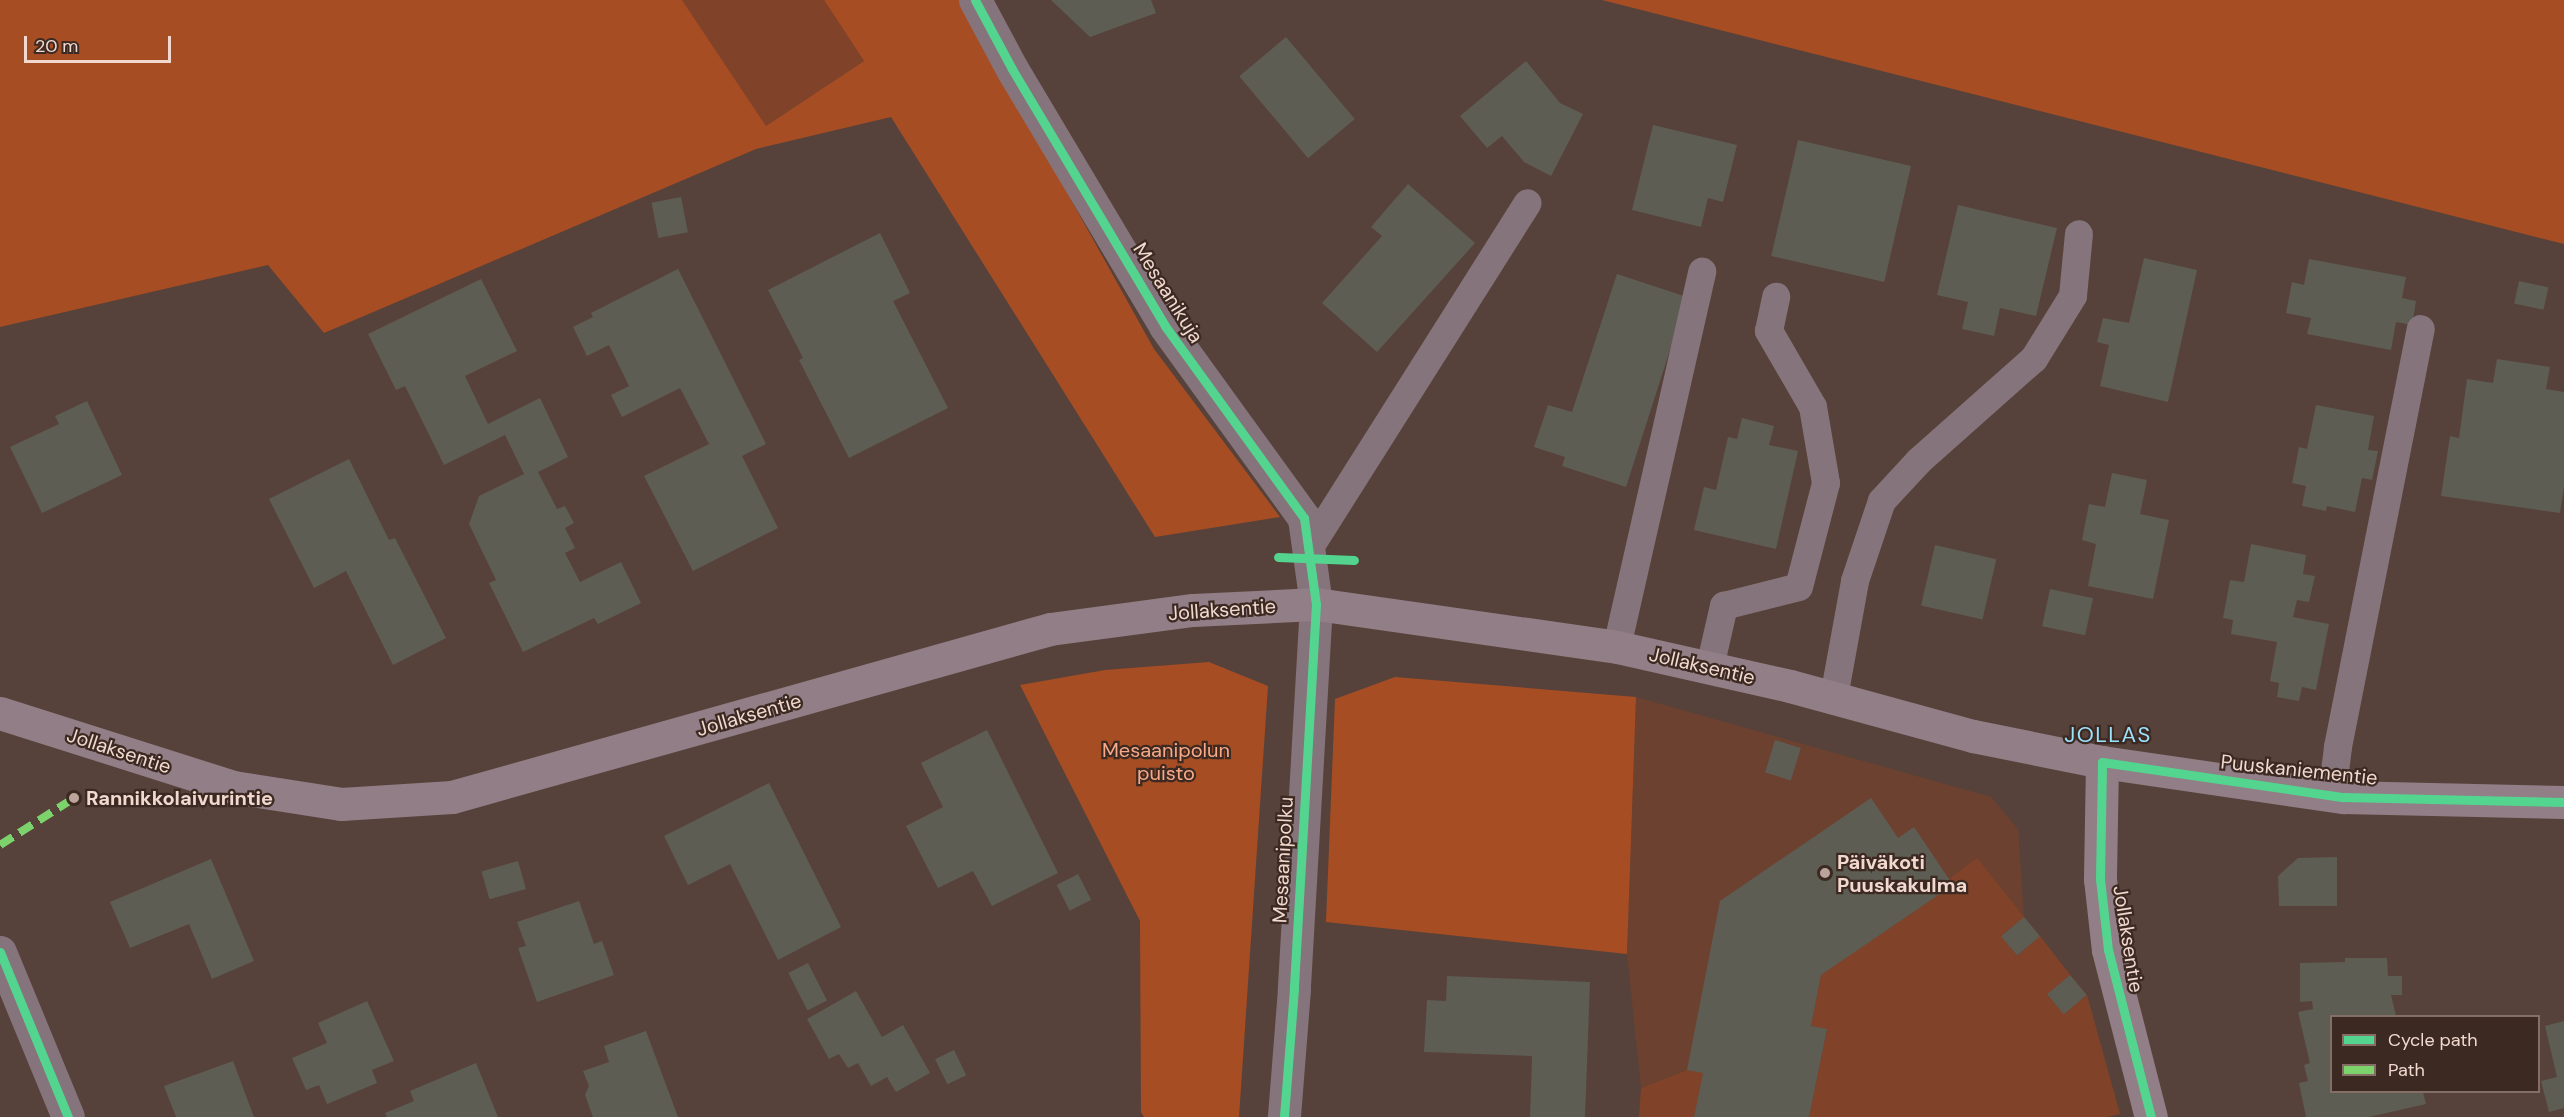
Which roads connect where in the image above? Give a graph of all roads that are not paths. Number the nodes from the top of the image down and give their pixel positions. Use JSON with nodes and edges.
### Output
{"nodes":[{"id":1,"x":975,"y":0,"type":"edge"},
{"id":2,"x":1528,"y":203,"type":"dead end"},
{"id":3,"x":2079,"y":234,"type":"dead end"},
{"id":4,"x":1702,"y":272,"type":"dead end"},
{"id":5,"x":1776,"y":297,"type":"dead end"},
{"id":6,"x":2421,"y":329,"type":"dead end"},
{"id":7,"x":1309,"y":549,"type":"junction"},
{"id":8,"x":1316,"y":604,"type":"junction"},
{"id":9,"x":1617,"y":647,"type":"junction"},
{"id":10,"x":1710,"y":668,"type":"junction"},
{"id":11,"x":1834,"y":697,"type":"junction"},
{"id":12,"x":0,"y":713,"type":"edge"},
{"id":13,"x":2103,"y":762,"type":"junction"},
{"id":14,"x":2332,"y":796,"type":"junction"},
{"id":15,"x":2564,"y":802,"type":"edge"},
{"id":16,"x":0,"y":952,"type":"edge"},
{"id":17,"x":68,"y":1117,"type":"edge"},
{"id":18,"x":1284,"y":1117,"type":"edge"},
{"id":19,"x":2151,"y":1117,"type":"edge"}],
"edges":[{"from":1,"to":7,"type":"street","name":"Mesaanikuja"},
{"from":2,"to":7,"type":"lane"},
{"from":3,"to":11,"type":"lane"},
{"from":4,"to":9,"type":"lane"},
{"from":5,"to":10,"type":"lane"},
{"from":6,"to":14,"type":"lane"},
{"from":7,"to":8,"type":"street","name":"Mesaanikuja"},
{"from":8,"to":9,"type":"main road","name":"Jollaksentie"},
{"from":8,"to":12,"type":"main road","name":"Jollaksentie"},
{"from":8,"to":18,"type":"street","name":"Mesaanipolku"},
{"from":9,"to":10,"type":"main road","name":"Jollaksentie"},
{"from":10,"to":11,"type":"main road","name":"Jollaksentie"},
{"from":11,"to":13,"type":"main road","name":"Jollaksentie"},
{"from":13,"to":14,"type":"main road","name":"Puuskaniementie"},
{"from":13,"to":19,"type":"main road","name":"Jollaksentie"},
{"from":14,"to":15,"type":"main road","name":"Puuskaniementie"},
{"from":16,"to":17,"type":"street"}]}
